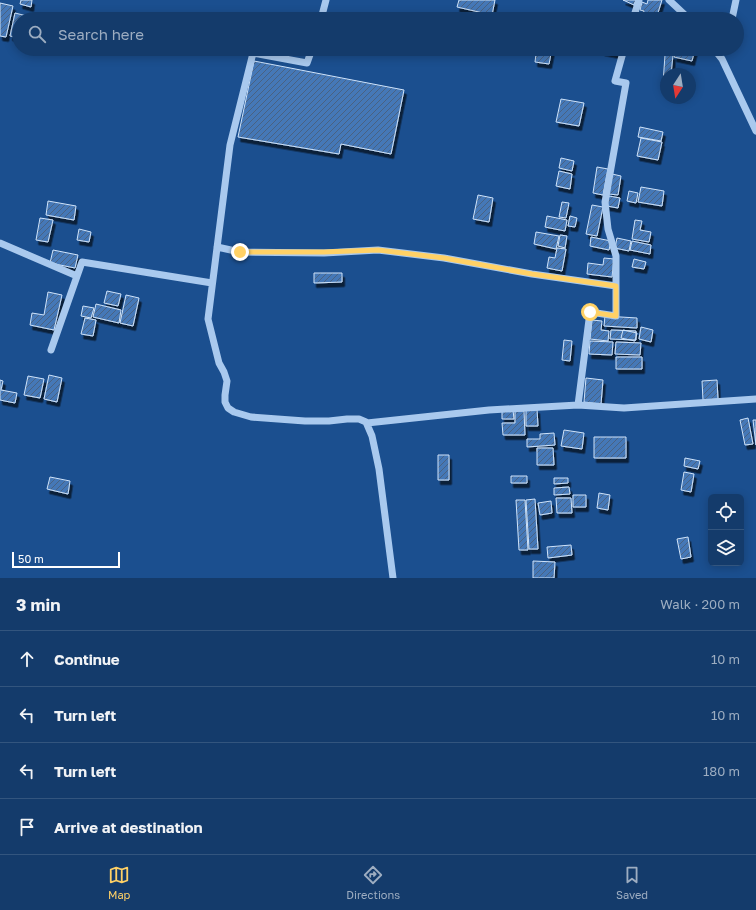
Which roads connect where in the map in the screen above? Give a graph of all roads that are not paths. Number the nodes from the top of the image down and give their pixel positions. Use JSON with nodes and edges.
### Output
{"nodes":[{"id":1,"x":326,"y":0,"type":"edge"},
{"id":2,"x":639,"y":0,"type":"edge"},
{"id":3,"x":669,"y":0,"type":"edge"},
{"id":4,"x":736,"y":0,"type":"edge"},
{"id":5,"x":323,"y":12,"type":"edge"},
{"id":6,"x":635,"y":12,"type":"edge"},
{"id":7,"x":682,"y":12,"type":"edge"},
{"id":8,"x":733,"y":12,"type":"edge"},
{"id":9,"x":252,"y":56,"type":"edge"},
{"id":10,"x":269,"y":56,"type":"edge"},
{"id":11,"x":310,"y":56,"type":"edge"},
{"id":12,"x":622,"y":56,"type":"edge"},
{"id":13,"x":720,"y":56,"type":"edge"},
{"id":14,"x":756,"y":131,"type":"edge"},
{"id":15,"x":0,"y":243,"type":"edge"},
{"id":16,"x":217,"y":247,"type":"junction"},
{"id":17,"x":77,"y":276,"type":"junction"},
{"id":18,"x":212,"y":283,"type":"junction"},
{"id":19,"x":616,"y":286,"type":"junction"},
{"id":20,"x":51,"y":350,"type":"dead end"},
{"id":21,"x":756,"y":399,"type":"edge"},
{"id":22,"x":578,"y":405,"type":"junction"},
{"id":23,"x":367,"y":423,"type":"junction"},
{"id":24,"x":393,"y":578,"type":"edge"}],
"edges":[{"from":1,"to":5,"type":"street"},
{"from":2,"to":6,"type":"street"},
{"from":3,"to":7,"type":"street"},
{"from":4,"to":8,"type":"street"},
{"from":9,"to":16,"type":"street"},
{"from":10,"to":11,"type":"street"},
{"from":12,"to":19,"type":"street"},
{"from":13,"to":14,"type":"street"},
{"from":15,"to":17,"type":"street"},
{"from":16,"to":18,"type":"street"},
{"from":16,"to":19,"type":"street"},
{"from":17,"to":18,"type":"street"},
{"from":17,"to":20,"type":"street"},
{"from":18,"to":23,"type":"street"},
{"from":19,"to":22,"type":"street"},
{"from":21,"to":22,"type":"street"},
{"from":22,"to":23,"type":"street"},
{"from":23,"to":24,"type":"street"}]}
